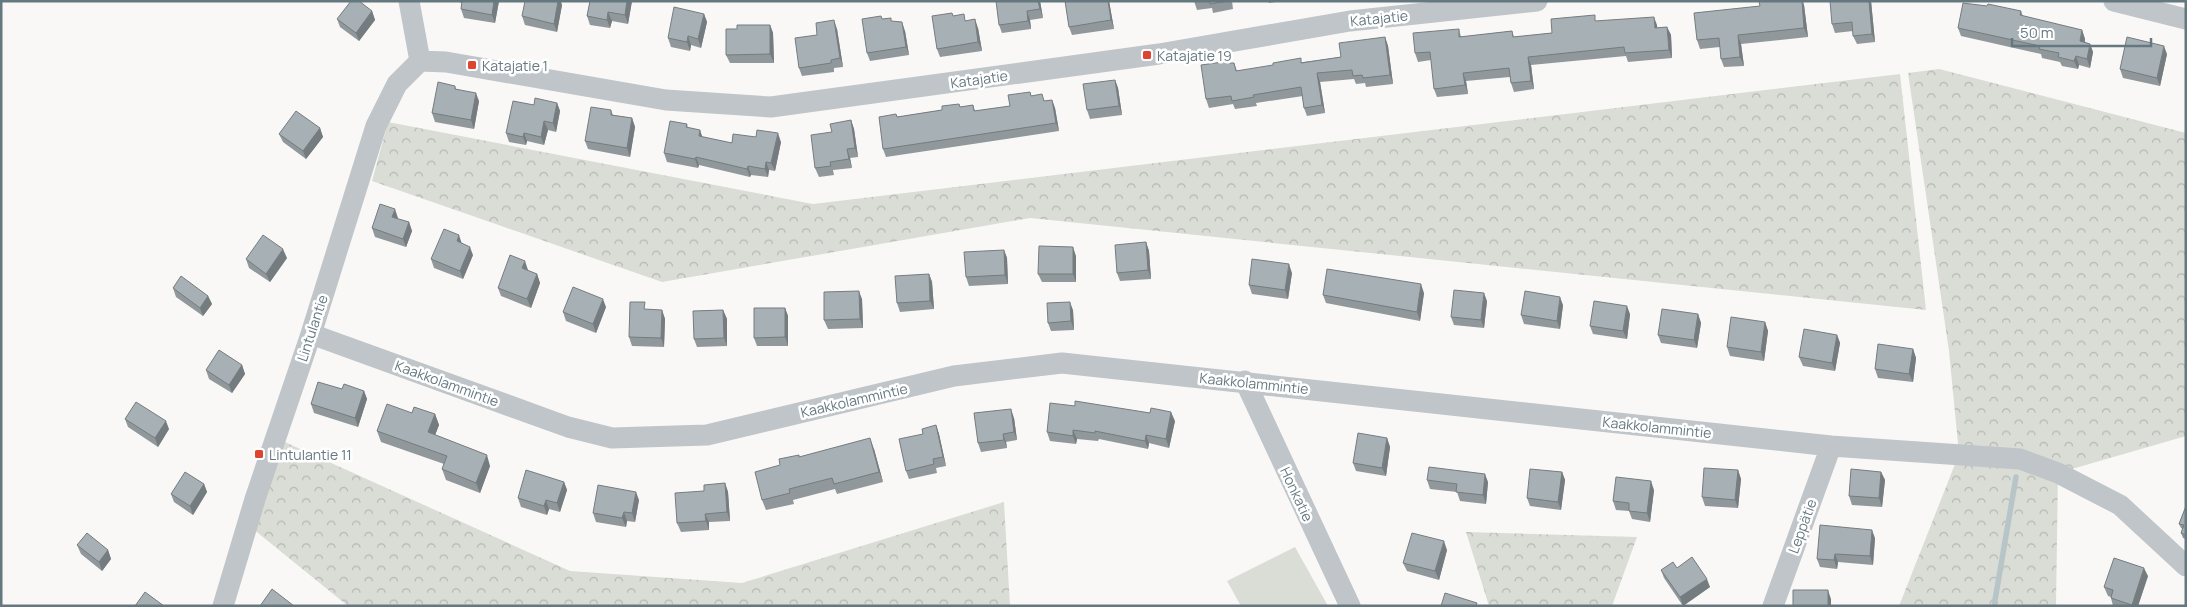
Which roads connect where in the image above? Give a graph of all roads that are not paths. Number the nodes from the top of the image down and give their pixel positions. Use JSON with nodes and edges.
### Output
{"nodes":[{"id":1,"x":409,"y":1,"type":"edge"},
{"id":2,"x":1537,"y":1,"type":"edge"},
{"id":3,"x":2114,"y":1,"type":"edge"},
{"id":4,"x":2186,"y":19,"type":"edge"},
{"id":5,"x":420,"y":61,"type":"junction"},
{"id":6,"x":311,"y":334,"type":"junction"},
{"id":7,"x":1245,"y":381,"type":"junction"},
{"id":8,"x":1831,"y":446,"type":"junction"},
{"id":9,"x":2186,"y":566,"type":"edge"},
{"id":10,"x":223,"y":606,"type":"edge"},
{"id":11,"x":1350,"y":606,"type":"edge"},
{"id":12,"x":1773,"y":606,"type":"edge"}],
"edges":[{"from":1,"to":5,"type":"street"},
{"from":2,"to":5,"type":"street","name":"Katajatie"},
{"from":3,"to":4,"type":"street"},
{"from":5,"to":6,"type":"street","name":"Lintulantie"},
{"from":6,"to":7,"type":"street","name":"Kaakkolammintie"},
{"from":6,"to":10,"type":"street","name":"Lintulantie"},
{"from":7,"to":8,"type":"street","name":"Kaakkolammintie"},
{"from":7,"to":11,"type":"street","name":"Honkatie"},
{"from":8,"to":9,"type":"street","name":"Kaakkolammintie"},
{"from":8,"to":12,"type":"street","name":"Leppätie"}]}
